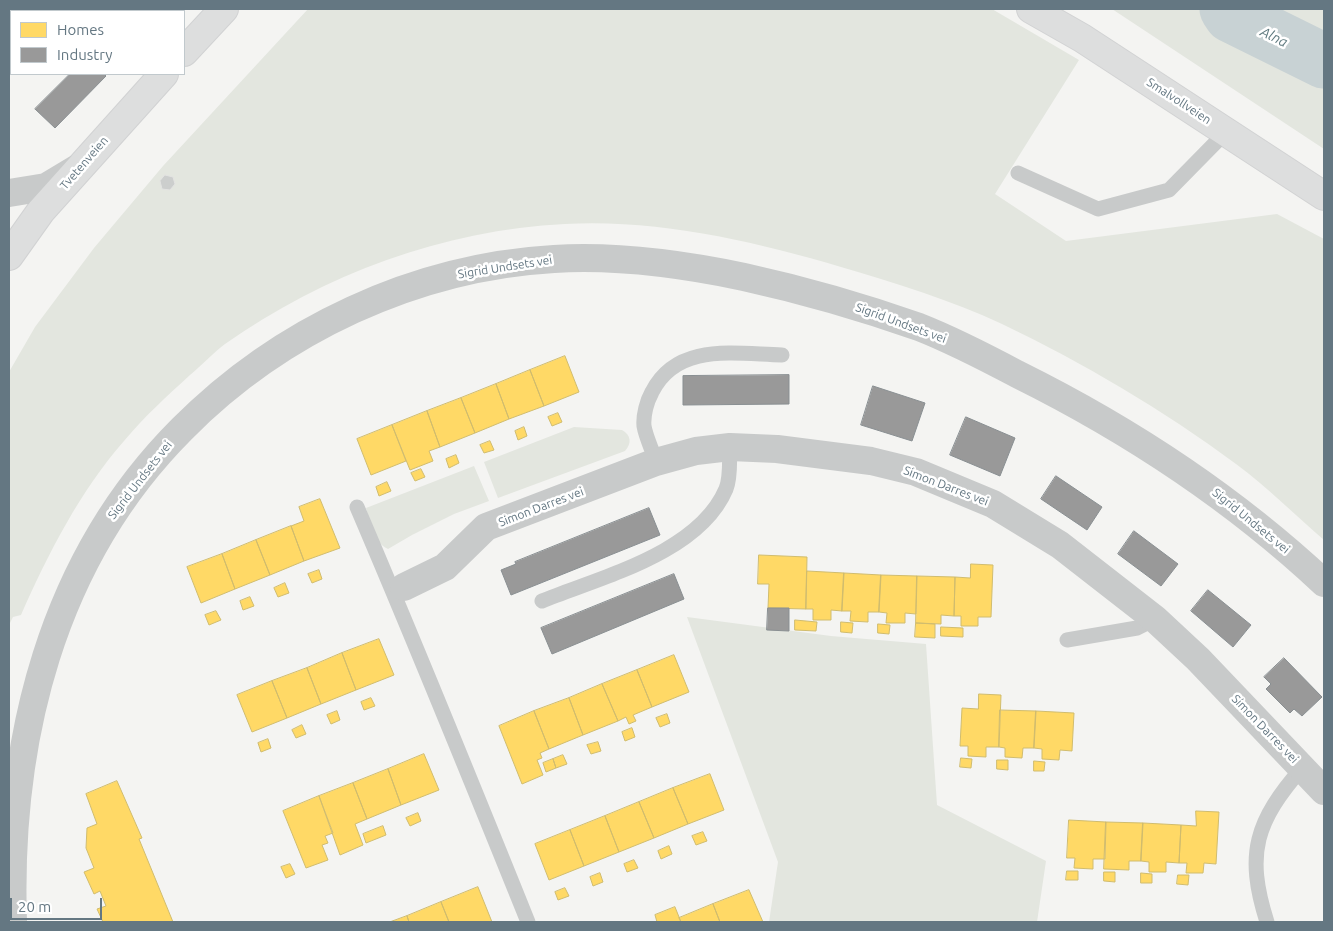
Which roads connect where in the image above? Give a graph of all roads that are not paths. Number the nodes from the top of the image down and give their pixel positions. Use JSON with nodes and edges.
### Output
{"nodes":[{"id":1,"x":224,"y":9,"type":"edge"},
{"id":2,"x":1031,"y":9,"type":"edge"},
{"id":3,"x":185,"y":51,"type":"edge"},
{"id":4,"x":163,"y":75,"type":"edge"},
{"id":5,"x":1226,"y":132,"type":"junction"},
{"id":6,"x":79,"y":167,"type":"junction"},
{"id":7,"x":1018,"y":173,"type":"dead end"},
{"id":8,"x":9,"y":192,"type":"edge"},
{"id":9,"x":1324,"y":196,"type":"edge"},
{"id":10,"x":9,"y":256,"type":"edge"},
{"id":11,"x":782,"y":355,"type":"dead end"},
{"id":12,"x":730,"y":447,"type":"junction"},
{"id":13,"x":656,"y":462,"type":"junction"},
{"id":14,"x":357,"y":507,"type":"dead end"},
{"id":15,"x":1324,"y":583,"type":"edge"},
{"id":16,"x":399,"y":589,"type":"junction"},
{"id":17,"x":542,"y":601,"type":"dead end"},
{"id":18,"x":1156,"y":619,"type":"junction"},
{"id":19,"x":1067,"y":640,"type":"dead end"},
{"id":20,"x":1302,"y":768,"type":"junction"},
{"id":21,"x":1324,"y":791,"type":"edge"},
{"id":22,"x":11,"y":862,"type":"edge"},
{"id":23,"x":13,"y":922,"type":"edge"},
{"id":24,"x":528,"y":922,"type":"edge"},
{"id":25,"x":1267,"y":922,"type":"edge"}],
"edges":[{"from":1,"to":3,"type":"street"},
{"from":2,"to":5,"type":"street","name":"Smalvollveien"},
{"from":4,"to":6,"type":"street","name":"Tvetenveien"},
{"from":5,"to":7,"type":"lane"},
{"from":5,"to":9,"type":"street","name":"Smalvollveien"},
{"from":6,"to":8,"type":"street"},
{"from":6,"to":10,"type":"street","name":"Tvetenveien"},
{"from":11,"to":13,"type":"lane"},
{"from":12,"to":13,"type":"street","name":"Simon Darres vei"},
{"from":12,"to":17,"type":"lane"},
{"from":12,"to":18,"type":"street","name":"Simon Darres vei"},
{"from":13,"to":16,"type":"street","name":"Simon Darres vei"},
{"from":14,"to":16,"type":"lane"},
{"from":15,"to":22,"type":"street","name":"Sigrid Undsets vei"},
{"from":16,"to":24,"type":"lane"},
{"from":18,"to":19,"type":"lane"},
{"from":18,"to":20,"type":"street","name":"Simon Darres vei"},
{"from":20,"to":21,"type":"street","name":"Simon Darres vei"},
{"from":20,"to":25,"type":"lane"},
{"from":22,"to":23,"type":"street","name":"Sigrid Undsets vei"}]}
